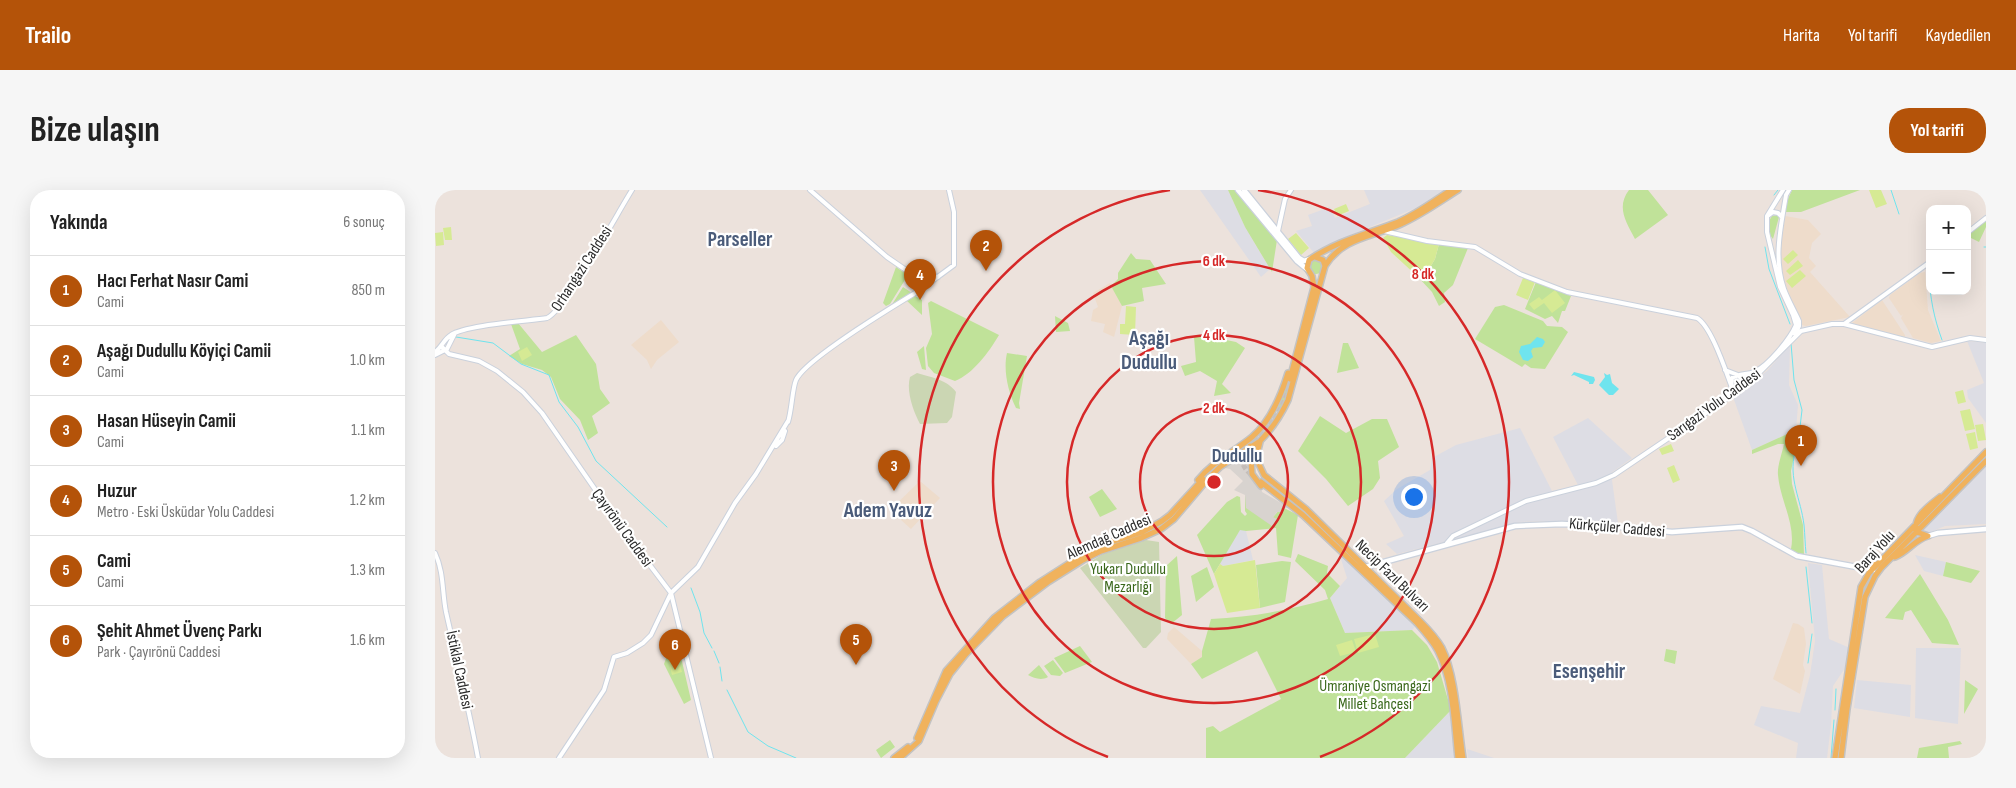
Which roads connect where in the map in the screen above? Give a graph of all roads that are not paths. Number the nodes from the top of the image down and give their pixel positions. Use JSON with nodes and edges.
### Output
{"nodes":[{"id":1,"x":632,"y":190,"type":"edge"},
{"id":2,"x":811,"y":190,"type":"edge"},
{"id":3,"x":949,"y":190,"type":"edge"},
{"id":4,"x":1239,"y":190,"type":"edge"},
{"id":5,"x":1244,"y":190,"type":"edge"},
{"id":6,"x":1291,"y":190,"type":"edge"},
{"id":7,"x":1451,"y":190,"type":"edge"},
{"id":8,"x":1458,"y":190,"type":"edge"},
{"id":9,"x":1783,"y":190,"type":"edge"},
{"id":10,"x":1789,"y":190,"type":"edge"},
{"id":11,"x":1441,"y":199,"type":"junction"},
{"id":12,"x":1767,"y":216,"type":"junction"},
{"id":13,"x":1281,"y":218,"type":"junction"},
{"id":14,"x":1782,"y":218,"type":"junction"},
{"id":15,"x":1986,"y":218,"type":"edge"},
{"id":16,"x":1269,"y":221,"type":"junction"},
{"id":17,"x":1971,"y":230,"type":"edge"},
{"id":18,"x":1382,"y":231,"type":"junction"},
{"id":19,"x":1278,"y":232,"type":"junction"},
{"id":20,"x":1778,"y":239,"type":"junction"},
{"id":21,"x":1769,"y":240,"type":"junction"},
{"id":22,"x":1313,"y":258,"type":"junction"},
{"id":23,"x":1926,"y":265,"type":"edge"},
{"id":24,"x":1325,"y":268,"type":"junction"},
{"id":25,"x":1310,"y":272,"type":"junction"},
{"id":26,"x":911,"y":273,"type":"junction"},
{"id":27,"x":938,"y":277,"type":"junction"},
{"id":28,"x":920,"y":290,"type":"junction"},
{"id":29,"x":1311,"y":302,"type":"junction"},
{"id":30,"x":1844,"y":324,"type":"junction"},
{"id":31,"x":1799,"y":326,"type":"junction"},
{"id":32,"x":1811,"y":329,"type":"junction"},
{"id":33,"x":1793,"y":332,"type":"junction"},
{"id":34,"x":1790,"y":340,"type":"junction"},
{"id":35,"x":1986,"y":340,"type":"edge"},
{"id":36,"x":445,"y":348,"type":"junction"},
{"id":37,"x":435,"y":353,"type":"edge"},
{"id":38,"x":1725,"y":370,"type":"junction"},
{"id":39,"x":1738,"y":375,"type":"junction"},
{"id":40,"x":1290,"y":379,"type":"tunnel mouth"},
{"id":41,"x":1731,"y":385,"type":"junction"},
{"id":42,"x":1741,"y":388,"type":"junction"},
{"id":43,"x":1727,"y":398,"type":"junction"},
{"id":44,"x":1273,"y":411,"type":"junction"},
{"id":45,"x":1282,"y":414,"type":"junction"},
{"id":46,"x":1259,"y":431,"type":"junction"},
{"id":47,"x":1265,"y":436,"type":"junction"},
{"id":48,"x":1260,"y":441,"type":"junction"},
{"id":49,"x":1251,"y":447,"type":"junction"},
{"id":50,"x":1986,"y":452,"type":"edge"},
{"id":51,"x":1222,"y":461,"type":"tunnel mouth"},
{"id":52,"x":1986,"y":461,"type":"edge"},
{"id":53,"x":1264,"y":475,"type":"junction"},
{"id":54,"x":1259,"y":482,"type":"junction"},
{"id":55,"x":1184,"y":500,"type":"junction"},
{"id":56,"x":1916,"y":529,"type":"junction"},
{"id":57,"x":1986,"y":529,"type":"edge"},
{"id":58,"x":1910,"y":535,"type":"junction"},
{"id":59,"x":1927,"y":536,"type":"junction"},
{"id":60,"x":1447,"y":543,"type":"junction"},
{"id":61,"x":1911,"y":544,"type":"junction"},
{"id":62,"x":435,"y":553,"type":"edge"},
{"id":63,"x":1893,"y":558,"type":"junction"},
{"id":64,"x":1881,"y":561,"type":"junction"},
{"id":65,"x":1863,"y":567,"type":"junction"},
{"id":66,"x":1361,"y":568,"type":"junction"},
{"id":67,"x":1881,"y":568,"type":"junction"},
{"id":68,"x":1873,"y":570,"type":"junction"},
{"id":69,"x":671,"y":593,"type":"junction"},
{"id":70,"x":995,"y":620,"type":"junction"},
{"id":71,"x":1856,"y":638,"type":"junction"},
{"id":72,"x":1845,"y":709,"type":"junction"},
{"id":73,"x":478,"y":758,"type":"edge"},
{"id":74,"x":559,"y":758,"type":"edge"},
{"id":75,"x":711,"y":758,"type":"edge"},
{"id":76,"x":894,"y":758,"type":"edge"},
{"id":77,"x":900,"y":758,"type":"edge"},
{"id":78,"x":1458,"y":758,"type":"edge"},
{"id":79,"x":1463,"y":758,"type":"edge"},
{"id":80,"x":1835,"y":758,"type":"edge"},
{"id":81,"x":1841,"y":758,"type":"edge"}],
"edges":[{"from":1,"to":36,"type":"street","name":"Orhangazi Caddesi"},
{"from":2,"to":26,"type":"street"},
{"from":3,"to":27,"type":"street"},
{"from":4,"to":25,"type":"main road"},
{"from":5,"to":16,"type":"main road"},
{"from":6,"to":13,"type":"street"},
{"from":7,"to":11,"type":"main road","name":"Alemdağ Caddesi"},
{"from":8,"to":11,"type":"main road","name":"Alemdağ Caddesi"},
{"from":9,"to":12,"type":"street"},
{"from":10,"to":14,"type":"street"},
{"from":11,"to":18,"type":"main road","name":"Alemdağ Caddesi"},
{"from":11,"to":22,"type":"main road","name":"Alemdağ Caddesi"},
{"from":12,"to":14,"type":"street"},
{"from":12,"to":21,"type":"street"},
{"from":13,"to":16,"type":"street"},
{"from":13,"to":19,"type":"street"},
{"from":14,"to":20,"type":"street"},
{"from":15,"to":17,"type":"street"},
{"from":16,"to":19,"type":"main road"},
{"from":18,"to":24,"type":"main road","name":"Alemdağ Caddesi"},
{"from":18,"to":38,"type":"street"},
{"from":19,"to":22,"type":"main road"},
{"from":20,"to":21,"type":"street"},
{"from":20,"to":31,"type":"street"},
{"from":21,"to":33,"type":"street"},
{"from":22,"to":24,"type":"main road"},
{"from":22,"to":25,"type":"main road","name":"Alemdağ Caddesi"},
{"from":23,"to":30,"type":"street"},
{"from":24,"to":25,"type":"main road"},
{"from":24,"to":45,"type":"main road","name":"Alemdağ Caddesi"},
{"from":25,"to":29,"type":"main road","name":"Alemdağ Caddesi"},
{"from":26,"to":27,"type":"street"},
{"from":26,"to":28,"type":"street"},
{"from":27,"to":28,"type":"street"},
{"from":28,"to":69,"type":"street"},
{"from":29,"to":40,"type":"main road","name":"Alemdağ Caddesi"},
{"from":29,"to":44,"type":"main road","name":"Alemdağ Caddesi"},
{"from":30,"to":32,"type":"street","name":"Sarıgazi Yolu Caddesi"},
{"from":30,"to":35,"type":"street","name":"Sarıgazi Yolu Caddesi"},
{"from":31,"to":32,"type":"street"},
{"from":31,"to":33,"type":"street"},
{"from":31,"to":34,"type":"street"},
{"from":32,"to":34,"type":"street","name":"Sarıgazi Yolu Caddesi"},
{"from":33,"to":39,"type":"street"},
{"from":34,"to":42,"type":"street","name":"Sarıgazi Yolu Caddesi"},
{"from":36,"to":37,"type":"street"},
{"from":36,"to":69,"type":"street","name":"Çayırönü Caddesi"},
{"from":38,"to":39,"type":"street"},
{"from":38,"to":41,"type":"street"},
{"from":39,"to":41,"type":"street"},
{"from":39,"to":42,"type":"street"},
{"from":41,"to":42,"type":"street"},
{"from":41,"to":43,"type":"street"},
{"from":42,"to":43,"type":"street","name":"Sarıgazi Yolu Caddesi"},
{"from":43,"to":60,"type":"street","name":"Sarıgazi Yolu Caddesi"},
{"from":44,"to":45,"type":"main road"},
{"from":44,"to":46,"type":"main road","name":"Alemdağ Caddesi"},
{"from":45,"to":47,"type":"main road","name":"Alemdağ Caddesi"},
{"from":46,"to":47,"type":"main road"},
{"from":46,"to":49,"type":"main road"},
{"from":46,"to":55,"type":"main road","name":"Alemdağ Caddesi"},
{"from":47,"to":48,"type":"main road","name":"Alemdağ Caddesi"},
{"from":48,"to":49,"type":"main road","name":"Alemdağ Caddesi"},
{"from":48,"to":53,"type":"main road"},
{"from":49,"to":54,"type":"main road"},
{"from":49,"to":70,"type":"main road","name":"Alemdağ Caddesi"},
{"from":50,"to":56,"type":"main road","name":"Baraj Yolu"},
{"from":51,"to":55,"type":"main road","name":"Alemdağ Caddesi"},
{"from":52,"to":56,"type":"main road","name":"Baraj Yolu"},
{"from":53,"to":54,"type":"main road"},
{"from":53,"to":66,"type":"main road","name":"Necip Fazıl Bulvarı"},
{"from":54,"to":66,"type":"main road","name":"Necip Fazıl Bulvarı"},
{"from":55,"to":70,"type":"main road","name":"Alemdağ Caddesi"},
{"from":56,"to":58,"type":"main road","name":"Baraj Yolu"},
{"from":56,"to":59,"type":"main road"},
{"from":57,"to":59,"type":"main road"},
{"from":58,"to":61,"type":"main road"},
{"from":58,"to":63,"type":"main road","name":"Baraj Yolu"},
{"from":58,"to":64,"type":"main road","name":"Baraj Yolu"},
{"from":59,"to":61,"type":"main road"},
{"from":60,"to":65,"type":"main road","name":"Kürkçüler Caddesi"},
{"from":60,"to":66,"type":"main road","name":"Kürkçüler Caddesi"},
{"from":61,"to":63,"type":"main road"},
{"from":62,"to":73,"type":"street","name":"İstiklal Caddesi"},
{"from":63,"to":67,"type":"main road","name":"Baraj Yolu"},
{"from":64,"to":65,"type":"main road"},
{"from":64,"to":68,"type":"main road","name":"Baraj Yolu"},
{"from":65,"to":68,"type":"main road","name":"Kürkçüler Caddesi"},
{"from":66,"to":78,"type":"main road","name":"Necip Fazıl Bulvarı"},
{"from":66,"to":79,"type":"main road","name":"Necip Fazıl Bulvarı"},
{"from":67,"to":68,"type":"main road"},
{"from":67,"to":71,"type":"main road","name":"Baraj Yolu"},
{"from":68,"to":71,"type":"main road","name":"Baraj Yolu"},
{"from":69,"to":74,"type":"street"},
{"from":69,"to":75,"type":"street","name":"Çayırönü Caddesi"},
{"from":70,"to":76,"type":"main road","name":"Alemdağ Caddesi"},
{"from":70,"to":77,"type":"main road","name":"Alemdağ Caddesi"},
{"from":71,"to":72,"type":"main road","name":"Baraj Yolu"},
{"from":72,"to":80,"type":"main road","name":"Baraj Yolu"},
{"from":72,"to":81,"type":"main road","name":"Baraj Yolu"}]}
